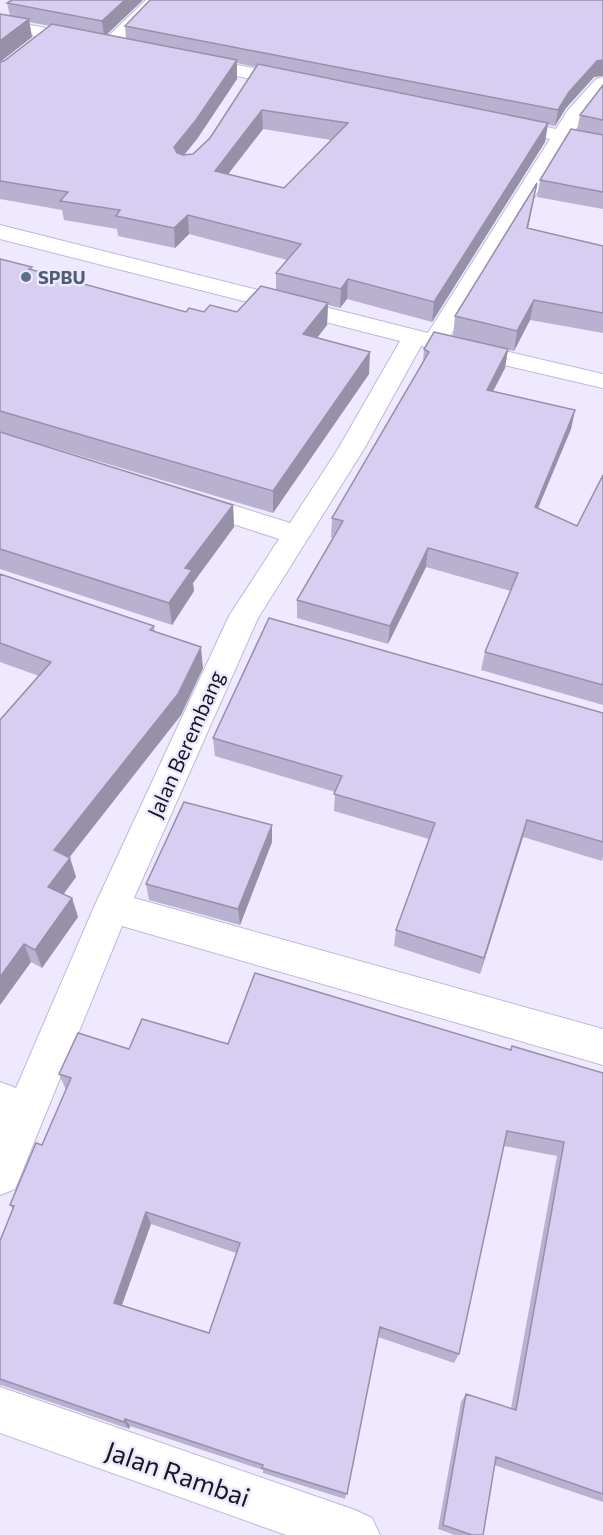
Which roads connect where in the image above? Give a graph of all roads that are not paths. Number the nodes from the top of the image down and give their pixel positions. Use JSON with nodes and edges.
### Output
{"nodes":[{"id":1,"x":156,"y":0,"type":"edge"},
{"id":2,"x":0,"y":24,"type":"edge"},
{"id":3,"x":51,"y":34,"type":"junction"},
{"id":4,"x":108,"y":46,"type":"junction"},
{"id":5,"x":34,"y":47,"type":"edge"},
{"id":6,"x":127,"y":49,"type":"edge"},
{"id":7,"x":171,"y":58,"type":"edge"},
{"id":8,"x":252,"y":74,"type":"junction"},
{"id":9,"x":603,"y":83,"type":"edge"},
{"id":10,"x":309,"y":85,"type":"edge"},
{"id":11,"x":240,"y":93,"type":"edge"},
{"id":12,"x":481,"y":118,"type":"edge"},
{"id":13,"x":561,"y":135,"type":"junction"},
{"id":14,"x":603,"y":145,"type":"edge"},
{"id":15,"x":6,"y":240,"type":"edge"},
{"id":16,"x":424,"y":340,"type":"junction"},
{"id":17,"x":603,"y":381,"type":"edge"},
{"id":18,"x":170,"y":495,"type":"edge"},
{"id":19,"x":295,"y":534,"type":"junction"},
{"id":20,"x":244,"y":616,"type":"junction"},
{"id":21,"x":277,"y":626,"type":"edge"},
{"id":22,"x":112,"y":907,"type":"junction"},
{"id":23,"x":603,"y":1047,"type":"edge"},
{"id":24,"x":13,"y":1108,"type":"edge"},
{"id":25,"x":0,"y":1174,"type":"edge"},
{"id":26,"x":0,"y":1410,"type":"edge"},
{"id":27,"x":355,"y":1535,"type":"edge"}],
"edges":[{"from":1,"to":4,"type":"street"},
{"from":2,"to":3,"type":"street"},
{"from":3,"to":4,"type":"street"},
{"from":3,"to":5,"type":"street"},
{"from":4,"to":6,"type":"street"},
{"from":7,"to":8,"type":"street"},
{"from":8,"to":10,"type":"street"},
{"from":8,"to":11,"type":"street"},
{"from":9,"to":13,"type":"street","name":"Jalan Berembang"},
{"from":12,"to":13,"type":"street"},
{"from":13,"to":14,"type":"street"},
{"from":13,"to":16,"type":"street","name":"Jalan Berembang"},
{"from":15,"to":16,"type":"street"},
{"from":16,"to":17,"type":"street"},
{"from":16,"to":19,"type":"street","name":"Jalan Berembang"},
{"from":18,"to":19,"type":"street"},
{"from":19,"to":20,"type":"street","name":"Jalan Berembang"},
{"from":20,"to":21,"type":"street"},
{"from":20,"to":22,"type":"street","name":"Jalan Berembang"},
{"from":22,"to":23,"type":"street"},
{"from":22,"to":24,"type":"street","name":"Jalan Berembang"},
{"from":24,"to":25,"type":"street","name":"Jalan Berembang"},
{"from":26,"to":27,"type":"street","name":"Jalan Rambai"}]}
